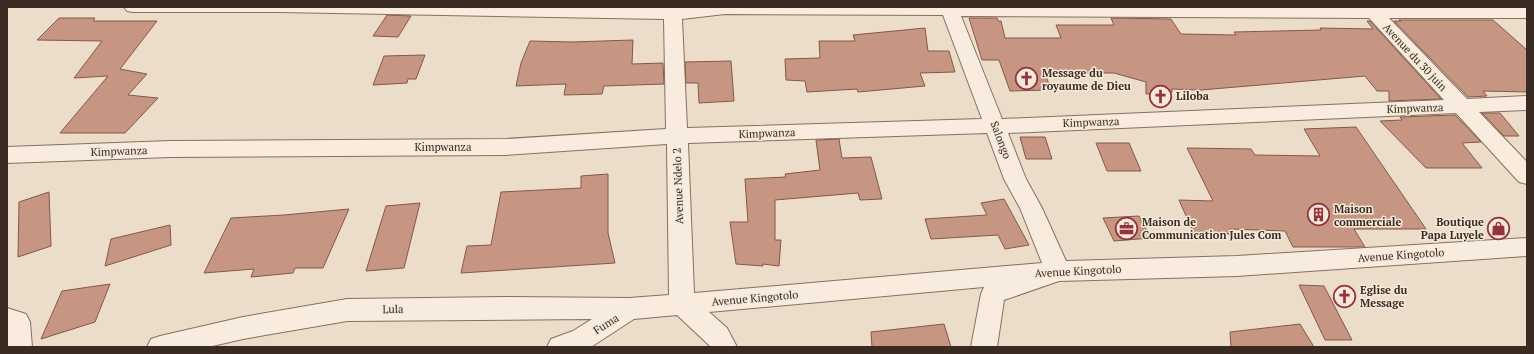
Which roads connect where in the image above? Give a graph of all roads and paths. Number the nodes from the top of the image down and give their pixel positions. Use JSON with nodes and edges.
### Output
{"nodes":[{"id":1,"x":133,"y":7,"type":"edge"},
{"id":2,"x":950,"y":9,"type":"edge"},
{"id":3,"x":674,"y":10,"type":"edge"},
{"id":4,"x":1371,"y":10,"type":"edge"},
{"id":5,"x":1527,"y":14,"type":"edge"},
{"id":6,"x":1527,"y":103,"type":"edge"},
{"id":7,"x":1460,"y":106,"type":"junction"},
{"id":8,"x":995,"y":126,"type":"junction"},
{"id":9,"x":677,"y":136,"type":"junction"},
{"id":10,"x":7,"y":155,"type":"edge"},
{"id":11,"x":1527,"y":176,"type":"edge"},
{"id":12,"x":1527,"y":247,"type":"edge"},
{"id":13,"x":1058,"y":271,"type":"junction"},
{"id":14,"x":682,"y":304,"type":"junction"},
{"id":15,"x":629,"y":309,"type":"junction"},
{"id":16,"x":7,"y":319,"type":"edge"},
{"id":17,"x":19,"y":347,"type":"edge"},
{"id":18,"x":160,"y":347,"type":"edge"},
{"id":19,"x":560,"y":347,"type":"edge"},
{"id":20,"x":724,"y":347,"type":"edge"},
{"id":21,"x":984,"y":347,"type":"edge"}],
"edges":[{"from":1,"to":3,"type":"street"},
{"from":2,"to":3,"type":"street"},
{"from":2,"to":4,"type":"street"},
{"from":2,"to":8,"type":"street","name":"Salongo"},
{"from":3,"to":9,"type":"street","name":"Avenue Ndelo 2"},
{"from":4,"to":5,"type":"street"},
{"from":4,"to":7,"type":"street","name":"Avenue du 30 juin"},
{"from":6,"to":7,"type":"street","name":"Kimpwanza"},
{"from":7,"to":8,"type":"street","name":"Kimpwanza"},
{"from":7,"to":11,"type":"street","name":"Avenue du 30 juin"},
{"from":8,"to":9,"type":"street","name":"Kimpwanza"},
{"from":8,"to":13,"type":"street","name":"Salongo"},
{"from":9,"to":10,"type":"street","name":"Kimpwanza"},
{"from":9,"to":14,"type":"street","name":"Avenue Ndelo 2"},
{"from":12,"to":13,"type":"street","name":"Avenue Kingotolo"},
{"from":13,"to":14,"type":"street","name":"Avenue Kingotolo"},
{"from":13,"to":21,"type":"street"},
{"from":14,"to":15,"type":"street","name":"Avenue Kingotolo"},
{"from":14,"to":20,"type":"street"},
{"from":15,"to":18,"type":"street","name":"Lula"},
{"from":15,"to":19,"type":"street","name":"Fuma"},
{"from":16,"to":17,"type":"street"}]}
